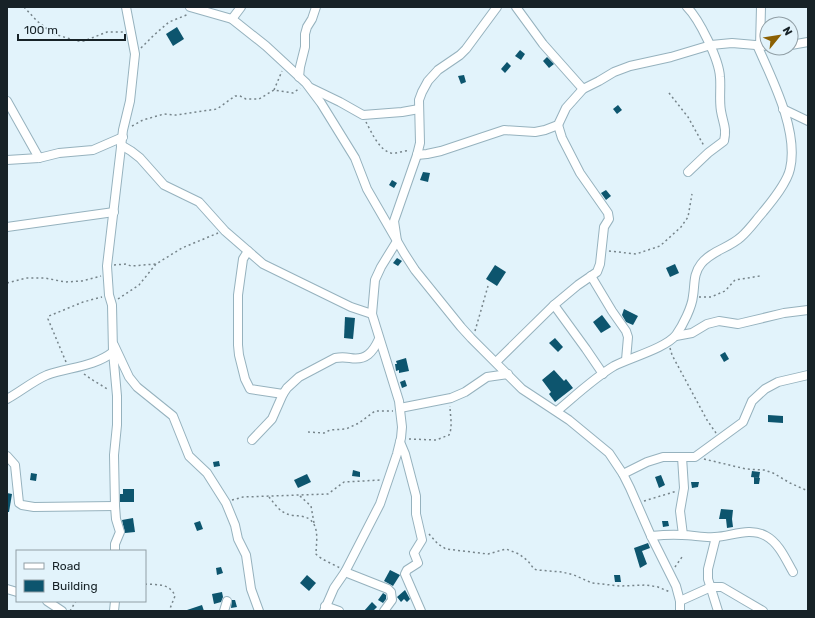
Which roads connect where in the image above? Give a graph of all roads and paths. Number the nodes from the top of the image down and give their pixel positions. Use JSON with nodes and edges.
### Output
{"nodes":[{"id":1,"x":24,"y":7,"type":"edge"},
{"id":2,"x":126,"y":7,"type":"edge"},
{"id":3,"x":190,"y":7,"type":"edge"},
{"id":4,"x":241,"y":7,"type":"edge"},
{"id":5,"x":316,"y":7,"type":"edge"},
{"id":6,"x":497,"y":7,"type":"edge"},
{"id":7,"x":516,"y":7,"type":"edge"},
{"id":8,"x":687,"y":7,"type":"edge"},
{"id":9,"x":199,"y":10,"type":"junction"},
{"id":10,"x":232,"y":19,"type":"junction"},
{"id":11,"x":131,"y":32,"type":"junction"},
{"id":12,"x":711,"y":45,"type":"junction"},
{"id":13,"x":759,"y":46,"type":"edge"},
{"id":14,"x":135,"y":54,"type":"junction"},
{"id":15,"x":764,"y":56,"type":"edge"},
{"id":16,"x":286,"y":64,"type":"junction"},
{"id":17,"x":299,"y":77,"type":"junction"},
{"id":18,"x":308,"y":85,"type":"junction"},
{"id":19,"x":583,"y":89,"type":"junction"},
{"id":20,"x":274,"y":90,"type":"junction"},
{"id":21,"x":669,"y":92,"type":"dead end"},
{"id":22,"x":7,"y":101,"type":"edge"},
{"id":23,"x":419,"y":109,"type":"junction"},
{"id":24,"x":783,"y":109,"type":"junction"},
{"id":25,"x":363,"y":115,"type":"junction"},
{"id":26,"x":808,"y":121,"type":"edge"},
{"id":27,"x":558,"y":125,"type":"junction"},
{"id":28,"x":122,"y":138,"type":"junction"},
{"id":29,"x":708,"y":153,"type":"junction"},
{"id":30,"x":417,"y":155,"type":"junction"},
{"id":31,"x":39,"y":158,"type":"junction"},
{"id":32,"x":7,"y":160,"type":"edge"},
{"id":33,"x":688,"y":172,"type":"dead end"},
{"id":34,"x":692,"y":194,"type":"dead end"},
{"id":35,"x":114,"y":212,"type":"junction"},
{"id":36,"x":7,"y":227,"type":"edge"},
{"id":37,"x":225,"y":230,"type":"junction"},
{"id":38,"x":397,"y":241,"type":"junction"},
{"id":39,"x":601,"y":250,"type":"junction"},
{"id":40,"x":248,"y":251,"type":"junction"},
{"id":41,"x":156,"y":264,"type":"junction"},
{"id":42,"x":107,"y":266,"type":"junction"},
{"id":43,"x":107,"y":275,"type":"junction"},
{"id":44,"x":591,"y":276,"type":"junction"},
{"id":45,"x":760,"y":276,"type":"dead end"},
{"id":46,"x":7,"y":283,"type":"edge"},
{"id":47,"x":488,"y":286,"type":"dead end"},
{"id":48,"x":109,"y":295,"type":"junction"},
{"id":49,"x":694,"y":296,"type":"junction"},
{"id":50,"x":112,"y":305,"type":"junction"},
{"id":51,"x":554,"y":305,"type":"junction"},
{"id":52,"x":808,"y":310,"type":"edge"},
{"id":53,"x":372,"y":314,"type":"junction"},
{"id":54,"x":676,"y":336,"type":"junction"},
{"id":55,"x":471,"y":338,"type":"junction"},
{"id":56,"x":380,"y":339,"type":"junction"},
{"id":57,"x":668,"y":341,"type":"junction"},
{"id":58,"x":113,"y":342,"type":"junction"},
{"id":59,"x":113,"y":352,"type":"junction"},
{"id":60,"x":626,"y":360,"type":"junction"},
{"id":61,"x":496,"y":362,"type":"junction"},
{"id":62,"x":73,"y":368,"type":"junction"},
{"id":63,"x":508,"y":374,"type":"junction"},
{"id":64,"x":603,"y":374,"type":"junction"},
{"id":65,"x":808,"y":375,"type":"edge"},
{"id":66,"x":283,"y":394,"type":"junction"},
{"id":67,"x":117,"y":396,"type":"junction"},
{"id":68,"x":451,"y":398,"type":"junction"},
{"id":69,"x":7,"y":399,"type":"edge"},
{"id":70,"x":400,"y":408,"type":"junction"},
{"id":71,"x":557,"y":411,"type":"junction"},
{"id":72,"x":308,"y":432,"type":"dead end"},
{"id":73,"x":720,"y":438,"type":"junction"},
{"id":74,"x":252,"y":440,"type":"dead end"},
{"id":75,"x":400,"y":440,"type":"junction"},
{"id":76,"x":7,"y":456,"type":"edge"},
{"id":77,"x":682,"y":457,"type":"junction"},
{"id":78,"x":695,"y":457,"type":"junction"},
{"id":79,"x":623,"y":474,"type":"junction"},
{"id":80,"x":388,"y":480,"type":"junction"},
{"id":81,"x":684,"y":488,"type":"junction"},
{"id":82,"x":808,"y":491,"type":"edge"},
{"id":83,"x":269,"y":496,"type":"junction"},
{"id":84,"x":300,"y":496,"type":"junction"},
{"id":85,"x":226,"y":503,"type":"junction"},
{"id":86,"x":637,"y":503,"type":"junction"},
{"id":87,"x":115,"y":506,"type":"junction"},
{"id":88,"x":314,"y":523,"type":"junction"},
{"id":89,"x":419,"y":527,"type":"junction"},
{"id":90,"x":683,"y":535,"type":"junction"},
{"id":91,"x":651,"y":536,"type":"junction"},
{"id":92,"x":716,"y":537,"type":"junction"},
{"id":93,"x":115,"y":550,"type":"edge"},
{"id":94,"x":682,"y":557,"type":"dead end"},
{"id":95,"x":345,"y":572,"type":"junction"},
{"id":96,"x":793,"y":572,"type":"dead end"},
{"id":97,"x":670,"y":573,"type":"junction"},
{"id":98,"x":146,"y":584,"type":"edge"},
{"id":99,"x":711,"y":588,"type":"junction"},
{"id":100,"x":680,"y":597,"type":"junction"},
{"id":101,"x":228,"y":601,"type":"dead end"},
{"id":102,"x":48,"y":602,"type":"edge"},
{"id":103,"x":75,"y":602,"type":"edge"},
{"id":104,"x":325,"y":609,"type":"edge"},
{"id":105,"x":62,"y":611,"type":"edge"},
{"id":106,"x":70,"y":611,"type":"edge"},
{"id":107,"x":169,"y":611,"type":"edge"},
{"id":108,"x":224,"y":611,"type":"edge"},
{"id":109,"x":259,"y":611,"type":"edge"},
{"id":110,"x":339,"y":611,"type":"edge"},
{"id":111,"x":384,"y":611,"type":"edge"},
{"id":112,"x":421,"y":611,"type":"edge"},
{"id":113,"x":680,"y":611,"type":"edge"},
{"id":114,"x":718,"y":611,"type":"edge"},
{"id":115,"x":763,"y":611,"type":"edge"}],
"edges":[{"from":1,"to":11,"type":"path"},
{"from":2,"to":11,"type":"street"},
{"from":3,"to":9,"type":"street"},
{"from":4,"to":10,"type":"street"},
{"from":5,"to":17,"type":"street"},
{"from":6,"to":23,"type":"street"},
{"from":7,"to":19,"type":"street"},
{"from":8,"to":12,"type":"street"},
{"from":9,"to":10,"type":"street"},
{"from":9,"to":14,"type":"path"},
{"from":10,"to":16,"type":"street"},
{"from":11,"to":14,"type":"street"},
{"from":12,"to":13,"type":"street"},
{"from":12,"to":19,"type":"street"},
{"from":12,"to":29,"type":"street"},
{"from":14,"to":28,"type":"street"},
{"from":15,"to":24,"type":"street"},
{"from":16,"to":17,"type":"street"},
{"from":16,"to":20,"type":"path"},
{"from":17,"to":18,"type":"street"},
{"from":18,"to":20,"type":"path"},
{"from":18,"to":25,"type":"street"},
{"from":18,"to":38,"type":"street"},
{"from":19,"to":27,"type":"street"},
{"from":20,"to":28,"type":"path"},
{"from":21,"to":29,"type":"path"},
{"from":22,"to":31,"type":"street"},
{"from":23,"to":25,"type":"street"},
{"from":23,"to":30,"type":"street"},
{"from":24,"to":26,"type":"street"},
{"from":24,"to":49,"type":"street"},
{"from":25,"to":30,"type":"path"},
{"from":27,"to":30,"type":"street"},
{"from":27,"to":39,"type":"street"},
{"from":28,"to":31,"type":"street"},
{"from":28,"to":35,"type":"street"},
{"from":28,"to":37,"type":"street"},
{"from":29,"to":33,"type":"street"},
{"from":30,"to":38,"type":"street"},
{"from":31,"to":32,"type":"street"},
{"from":34,"to":39,"type":"path"},
{"from":35,"to":36,"type":"street"},
{"from":35,"to":42,"type":"street"},
{"from":37,"to":40,"type":"street"},
{"from":37,"to":41,"type":"path"},
{"from":38,"to":53,"type":"street"},
{"from":38,"to":55,"type":"street"},
{"from":39,"to":44,"type":"street"},
{"from":40,"to":53,"type":"street"},
{"from":40,"to":66,"type":"street"},
{"from":41,"to":42,"type":"path"},
{"from":41,"to":50,"type":"path"},
{"from":42,"to":43,"type":"street"},
{"from":43,"to":46,"type":"path"},
{"from":43,"to":48,"type":"street"},
{"from":44,"to":51,"type":"street"},
{"from":44,"to":60,"type":"street"},
{"from":45,"to":49,"type":"path"},
{"from":47,"to":55,"type":"path"},
{"from":48,"to":50,"type":"street"},
{"from":48,"to":62,"type":"path"},
{"from":49,"to":54,"type":"street"},
{"from":50,"to":58,"type":"street"},
{"from":51,"to":61,"type":"street"},
{"from":51,"to":64,"type":"street"},
{"from":52,"to":54,"type":"street"},
{"from":53,"to":56,"type":"street"},
{"from":54,"to":57,"type":"street"},
{"from":55,"to":61,"type":"street"},
{"from":56,"to":66,"type":"street"},
{"from":56,"to":70,"type":"street"},
{"from":57,"to":60,"type":"street"},
{"from":57,"to":73,"type":"path"},
{"from":58,"to":59,"type":"street"},
{"from":58,"to":85,"type":"street"},
{"from":59,"to":62,"type":"street"},
{"from":59,"to":67,"type":"street"},
{"from":60,"to":64,"type":"street"},
{"from":61,"to":63,"type":"street"},
{"from":62,"to":67,"type":"path"},
{"from":62,"to":69,"type":"street"},
{"from":63,"to":68,"type":"street"},
{"from":63,"to":71,"type":"street"},
{"from":64,"to":71,"type":"street"},
{"from":65,"to":73,"type":"street"},
{"from":66,"to":74,"type":"street"},
{"from":67,"to":87,"type":"street"},
{"from":68,"to":70,"type":"street"},
{"from":68,"to":75,"type":"path"},
{"from":70,"to":72,"type":"path"},
{"from":70,"to":75,"type":"street"},
{"from":71,"to":79,"type":"street"},
{"from":73,"to":78,"type":"street"},
{"from":75,"to":80,"type":"street"},
{"from":75,"to":89,"type":"street"},
{"from":76,"to":87,"type":"street"},
{"from":77,"to":78,"type":"street"},
{"from":77,"to":79,"type":"street"},
{"from":77,"to":81,"type":"street"},
{"from":78,"to":82,"type":"path"},
{"from":79,"to":86,"type":"street"},
{"from":80,"to":84,"type":"path"},
{"from":80,"to":95,"type":"street"},
{"from":81,"to":86,"type":"path"},
{"from":81,"to":90,"type":"street"},
{"from":83,"to":84,"type":"path"},
{"from":83,"to":85,"type":"path"},
{"from":83,"to":88,"type":"path"},
{"from":84,"to":88,"type":"path"},
{"from":85,"to":109,"type":"street"},
{"from":86,"to":91,"type":"street"},
{"from":87,"to":93,"type":"street"},
{"from":88,"to":95,"type":"path"},
{"from":89,"to":100,"type":"path"},
{"from":89,"to":112,"type":"street"},
{"from":90,"to":91,"type":"street"},
{"from":90,"to":92,"type":"street"},
{"from":91,"to":97,"type":"street"},
{"from":92,"to":96,"type":"street"},
{"from":92,"to":99,"type":"street"},
{"from":94,"to":97,"type":"path"},
{"from":95,"to":104,"type":"street"},
{"from":95,"to":111,"type":"street"},
{"from":97,"to":100,"type":"street"},
{"from":98,"to":107,"type":"path"},
{"from":99,"to":100,"type":"street"},
{"from":99,"to":114,"type":"street"},
{"from":99,"to":115,"type":"street"},
{"from":100,"to":113,"type":"street"},
{"from":101,"to":108,"type":"street"},
{"from":102,"to":105,"type":"street"},
{"from":103,"to":106,"type":"path"},
{"from":104,"to":110,"type":"street"}]}
